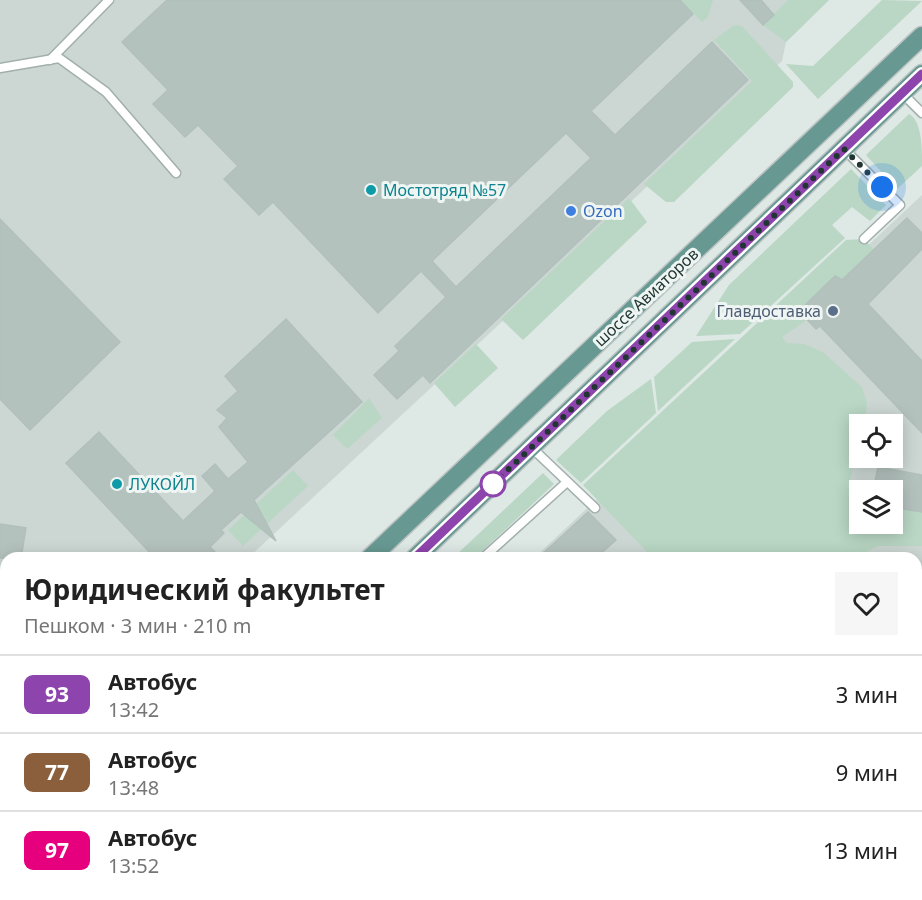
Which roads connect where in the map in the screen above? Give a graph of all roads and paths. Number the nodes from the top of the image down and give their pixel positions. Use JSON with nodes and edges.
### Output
{"nodes":[{"id":1,"x":109,"y":0,"type":"edge"},
{"id":2,"x":922,"y":36,"type":"edge"},
{"id":3,"x":50,"y":60,"type":"junction"},
{"id":4,"x":0,"y":68,"type":"edge"},
{"id":5,"x":922,"y":74,"type":"edge"},
{"id":6,"x":902,"y":93,"type":"junction"},
{"id":7,"x":922,"y":113,"type":"edge"},
{"id":8,"x":844,"y":149,"type":"junction"},
{"id":9,"x":176,"y":173,"type":"dead end"},
{"id":10,"x":864,"y":238,"type":"dead end"},
{"id":11,"x":532,"y":448,"type":"junction"},
{"id":12,"x":567,"y":482,"type":"junction"},
{"id":13,"x":595,"y":508,"type":"dead end"},
{"id":14,"x":376,"y":552,"type":"edge"},
{"id":15,"x":421,"y":552,"type":"edge"},
{"id":16,"x":490,"y":552,"type":"edge"},
{"id":17,"x":0,"y":716,"type":"edge"},
{"id":18,"x":0,"y":724,"type":"edge"}],
"edges":[{"from":1,"to":3,"type":"lane"},
{"from":2,"to":14,"type":"main road","name":"шоссе Авиаторов"},
{"from":3,"to":4,"type":"lane"},
{"from":3,"to":9,"type":"lane"},
{"from":5,"to":6,"type":"main road","name":"шоссе Авиаторов"},
{"from":6,"to":7,"type":"lane"},
{"from":6,"to":8,"type":"main road","name":"шоссе Авиаторов"},
{"from":8,"to":10,"type":"lane"},
{"from":8,"to":11,"type":"main road","name":"шоссе Авиаторов"},
{"from":11,"to":12,"type":"lane"},
{"from":11,"to":15,"type":"main road","name":"шоссе Авиаторов"},
{"from":12,"to":13,"type":"lane"},
{"from":12,"to":16,"type":"lane"},
{"from":17,"to":18,"type":"lane"}]}
